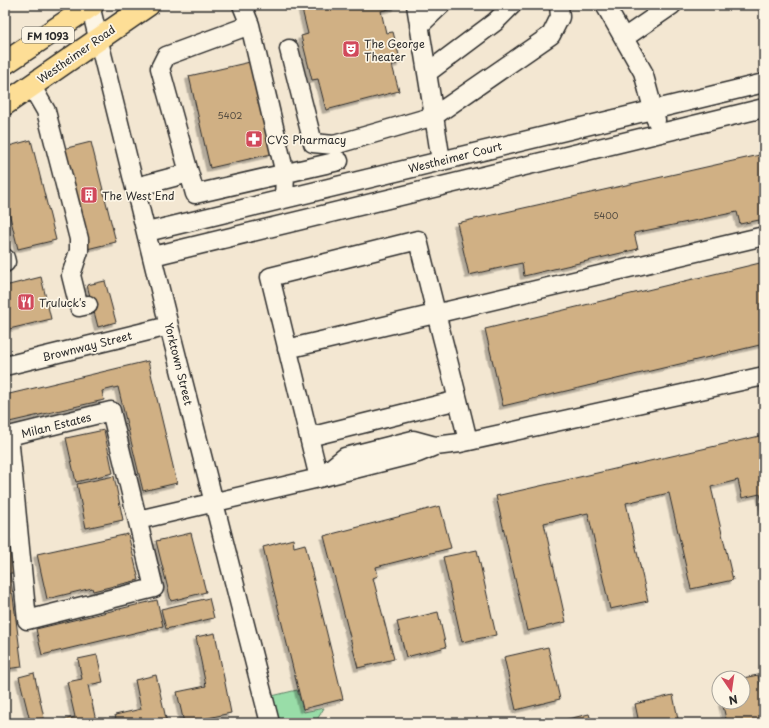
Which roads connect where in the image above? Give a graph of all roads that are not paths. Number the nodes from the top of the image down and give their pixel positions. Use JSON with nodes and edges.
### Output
{"nodes":[{"id":1,"x":91,"y":5,"type":"edge"},
{"id":2,"x":148,"y":5,"type":"edge"},
{"id":3,"x":242,"y":5,"type":"edge"},
{"id":4,"x":416,"y":5,"type":"edge"},
{"id":5,"x":441,"y":5,"type":"edge"},
{"id":6,"x":512,"y":5,"type":"edge"},
{"id":7,"x":559,"y":5,"type":"edge"},
{"id":8,"x":605,"y":5,"type":"edge"},
{"id":9,"x":672,"y":5,"type":"edge"},
{"id":10,"x":250,"y":25,"type":"junction"},
{"id":11,"x":420,"y":26,"type":"junction"},
{"id":12,"x":98,"y":38,"type":"junction"},
{"id":13,"x":624,"y":38,"type":"junction"},
{"id":14,"x":289,"y":49,"type":"dead end"},
{"id":15,"x":5,"y":63,"type":"edge"},
{"id":16,"x":427,"y":73,"type":"junction"},
{"id":17,"x":764,"y":83,"type":"edge"},
{"id":18,"x":31,"y":85,"type":"junction"},
{"id":19,"x":5,"y":104,"type":"edge"},
{"id":20,"x":764,"y":108,"type":"edge"},
{"id":21,"x":653,"y":109,"type":"junction"},
{"id":22,"x":434,"y":116,"type":"junction"},
{"id":23,"x":660,"y":133,"type":"junction"},
{"id":24,"x":337,"y":153,"type":"junction"},
{"id":25,"x":441,"y":161,"type":"junction"},
{"id":26,"x":189,"y":173,"type":"junction"},
{"id":27,"x":285,"y":174,"type":"junction"},
{"id":28,"x":344,"y":185,"type":"junction"},
{"id":29,"x":136,"y":187,"type":"junction"},
{"id":30,"x":194,"y":194,"type":"junction"},
{"id":31,"x":284,"y":199,"type":"junction"},
{"id":32,"x":349,"y":209,"type":"junction"},
{"id":33,"x":199,"y":220,"type":"junction"},
{"id":34,"x":147,"y":232,"type":"junction"},
{"id":35,"x":764,"y":236,"type":"edge"},
{"id":36,"x":153,"y":256,"type":"junction"},
{"id":37,"x":5,"y":258,"type":"edge"},
{"id":38,"x":5,"y":263,"type":"edge"},
{"id":39,"x":88,"y":305,"type":"dead end"},
{"id":40,"x":436,"y":313,"type":"junction"},
{"id":41,"x":169,"y":326,"type":"junction"},
{"id":42,"x":287,"y":349,"type":"junction"},
{"id":43,"x":5,"y":366,"type":"edge"},
{"id":44,"x":764,"y":376,"type":"edge"},
{"id":45,"x":458,"y":400,"type":"junction"},
{"id":46,"x":309,"y":437,"type":"junction"},
{"id":47,"x":468,"y":441,"type":"junction"},
{"id":48,"x":319,"y":478,"type":"junction"},
{"id":49,"x":214,"y":503,"type":"junction"},
{"id":50,"x":138,"y":520,"type":"junction"},
{"id":51,"x":270,"y":723,"type":"edge"}],
"edges":[{"from":1,"to":12,"type":"street","name":"Yorktown Street"},
{"from":1,"to":15,"type":"main road","number":"FM 1093"},
{"from":2,"to":12,"type":"main road","name":"Westheimer Road","number":"FM 1093"},
{"from":3,"to":10,"type":"street"},
{"from":4,"to":11,"type":"street"},
{"from":5,"to":11,"type":"street"},
{"from":6,"to":16,"type":"street"},
{"from":7,"to":22,"type":"street"},
{"from":8,"to":13,"type":"street"},
{"from":9,"to":13,"type":"street"},
{"from":10,"to":26,"type":"street"},
{"from":10,"to":27,"type":"street"},
{"from":11,"to":16,"type":"street"},
{"from":12,"to":18,"type":"main road","name":"Westheimer Road","number":"FM 1093"},
{"from":12,"to":29,"type":"street","name":"Yorktown Street"},
{"from":13,"to":21,"type":"street"},
{"from":14,"to":24,"type":"street"},
{"from":16,"to":22,"type":"street"},
{"from":17,"to":21,"type":"street","name":"Westheimer Court"},
{"from":18,"to":19,"type":"main road","name":"Westheimer Road","number":"FM 1093"},
{"from":18,"to":39,"type":"street"},
{"from":20,"to":23,"type":"street"},
{"from":21,"to":23,"type":"street"},
{"from":21,"to":25,"type":"street","name":"Westheimer Court"},
{"from":22,"to":24,"type":"street"},
{"from":22,"to":25,"type":"street"},
{"from":23,"to":32,"type":"street"},
{"from":24,"to":27,"type":"street"},
{"from":24,"to":28,"type":"street"},
{"from":25,"to":28,"type":"street","name":"Westheimer Court"},
{"from":26,"to":29,"type":"street"},
{"from":26,"to":30,"type":"street"},
{"from":27,"to":30,"type":"street"},
{"from":27,"to":31,"type":"street"},
{"from":28,"to":31,"type":"street","name":"Westheimer Court"},
{"from":28,"to":32,"type":"street"},
{"from":29,"to":34,"type":"street","name":"Yorktown Street"},
{"from":30,"to":33,"type":"street"},
{"from":31,"to":33,"type":"street","name":"Westheimer Court"},
{"from":32,"to":36,"type":"street"},
{"from":33,"to":34,"type":"street","name":"Westheimer Court"},
{"from":34,"to":36,"type":"street","name":"Yorktown Street"},
{"from":35,"to":40,"type":"street"},
{"from":36,"to":41,"type":"street","name":"Yorktown Street"},
{"from":37,"to":38,"type":"street"},
{"from":40,"to":42,"type":"street"},
{"from":40,"to":42,"type":"street"},
{"from":40,"to":45,"type":"street"},
{"from":41,"to":43,"type":"street","name":"Brownway Street"},
{"from":41,"to":49,"type":"street","name":"Yorktown Street"},
{"from":42,"to":46,"type":"street"},
{"from":44,"to":47,"type":"street"},
{"from":45,"to":46,"type":"street"},
{"from":45,"to":47,"type":"street"},
{"from":46,"to":48,"type":"street"},
{"from":47,"to":48,"type":"street"},
{"from":48,"to":49,"type":"street"},
{"from":49,"to":50,"type":"street"},
{"from":49,"to":51,"type":"street","name":"Yorktown Street"},
{"from":50,"to":50,"type":"street","name":"Milan Estates"}]}
